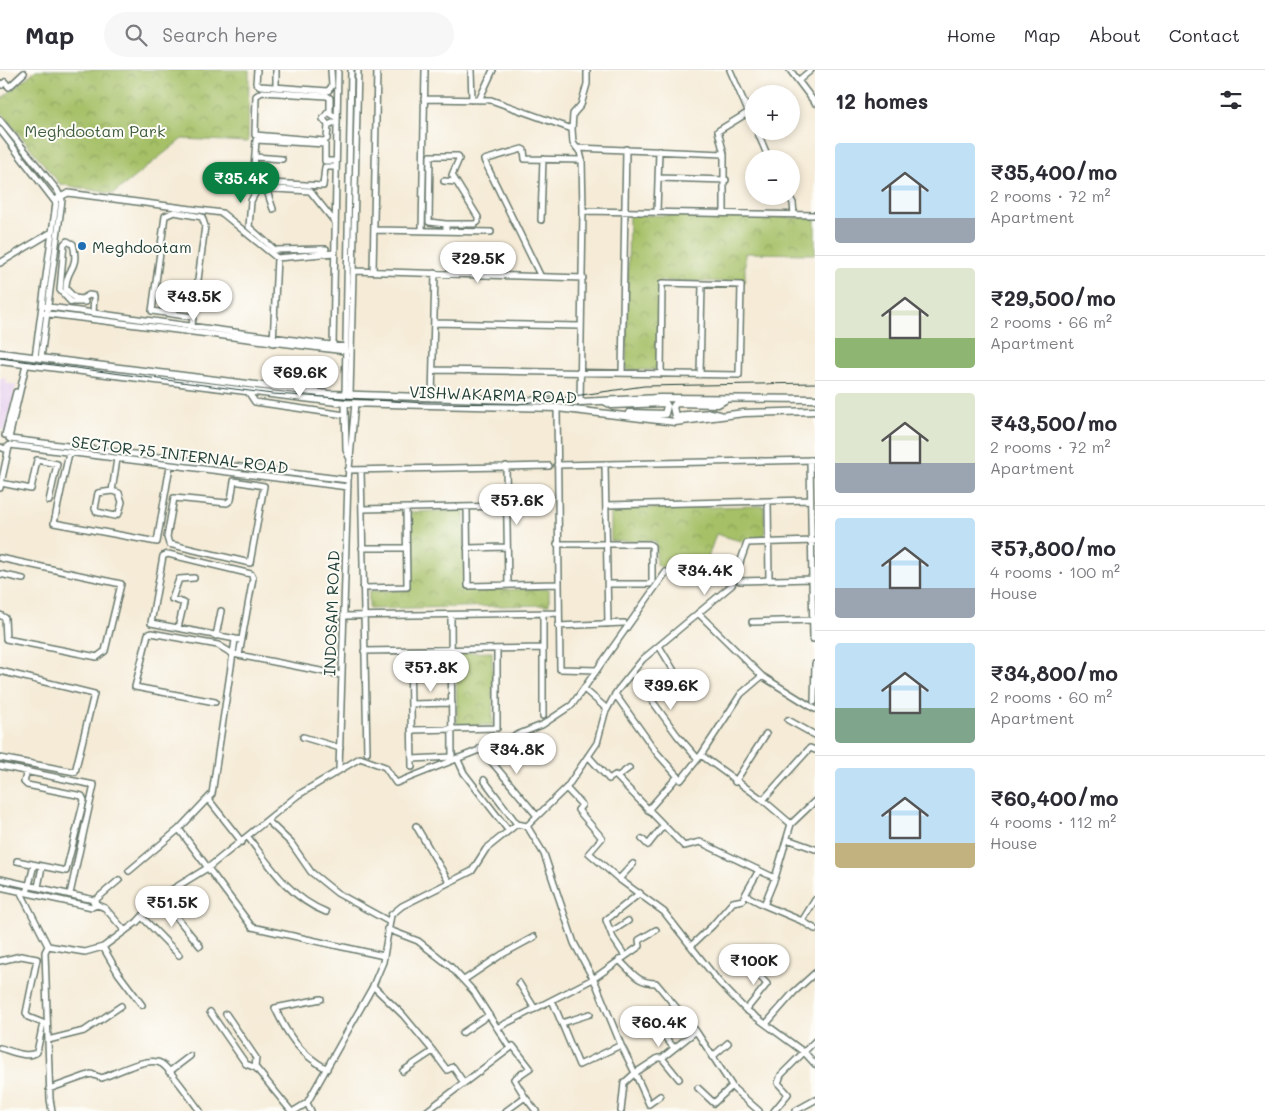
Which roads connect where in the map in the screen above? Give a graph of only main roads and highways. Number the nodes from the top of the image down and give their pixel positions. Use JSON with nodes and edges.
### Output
{"nodes":[{"id":1,"x":0,"y":353,"type":"edge"},
{"id":2,"x":0,"y":361,"type":"edge"},
{"id":3,"x":153,"y":373,"type":"junction"},
{"id":4,"x":168,"y":375,"type":"junction"},
{"id":5,"x":152,"y":380,"type":"junction"},
{"id":6,"x":169,"y":383,"type":"junction"},
{"id":7,"x":815,"y":399,"type":"edge"},
{"id":8,"x":602,"y":400,"type":"junction"},
{"id":9,"x":725,"y":400,"type":"junction"},
{"id":10,"x":815,"y":411,"type":"edge"},
{"id":11,"x":603,"y":413,"type":"junction"},
{"id":12,"x":724,"y":416,"type":"junction"}],
"edges":[{"from":1,"to":3,"type":"main road","name":"VISHWAKARMA ROAD"},
{"from":2,"to":5,"type":"main road","name":"VISHWAKARMA ROAD"},
{"from":3,"to":4,"type":"main road","name":"VISHWAKARMA ROAD"},
{"from":3,"to":5,"type":"main road"},
{"from":4,"to":6,"type":"main road"},
{"from":4,"to":8,"type":"main road","name":"VISHWAKARMA ROAD"},
{"from":5,"to":6,"type":"main road","name":"VISHWAKARMA ROAD"},
{"from":6,"to":11,"type":"main road","name":"VISHWAKARMA ROAD"},
{"from":7,"to":9,"type":"main road","name":"VISHWAKARMA ROAD"},
{"from":8,"to":9,"type":"main road","name":"VISHWAKARMA ROAD"},
{"from":8,"to":11,"type":"main road"},
{"from":9,"to":12,"type":"main road"},
{"from":10,"to":12,"type":"main road","name":"VISHWAKARMA ROAD"},
{"from":11,"to":12,"type":"main road","name":"VISHWAKARMA ROAD"}]}
